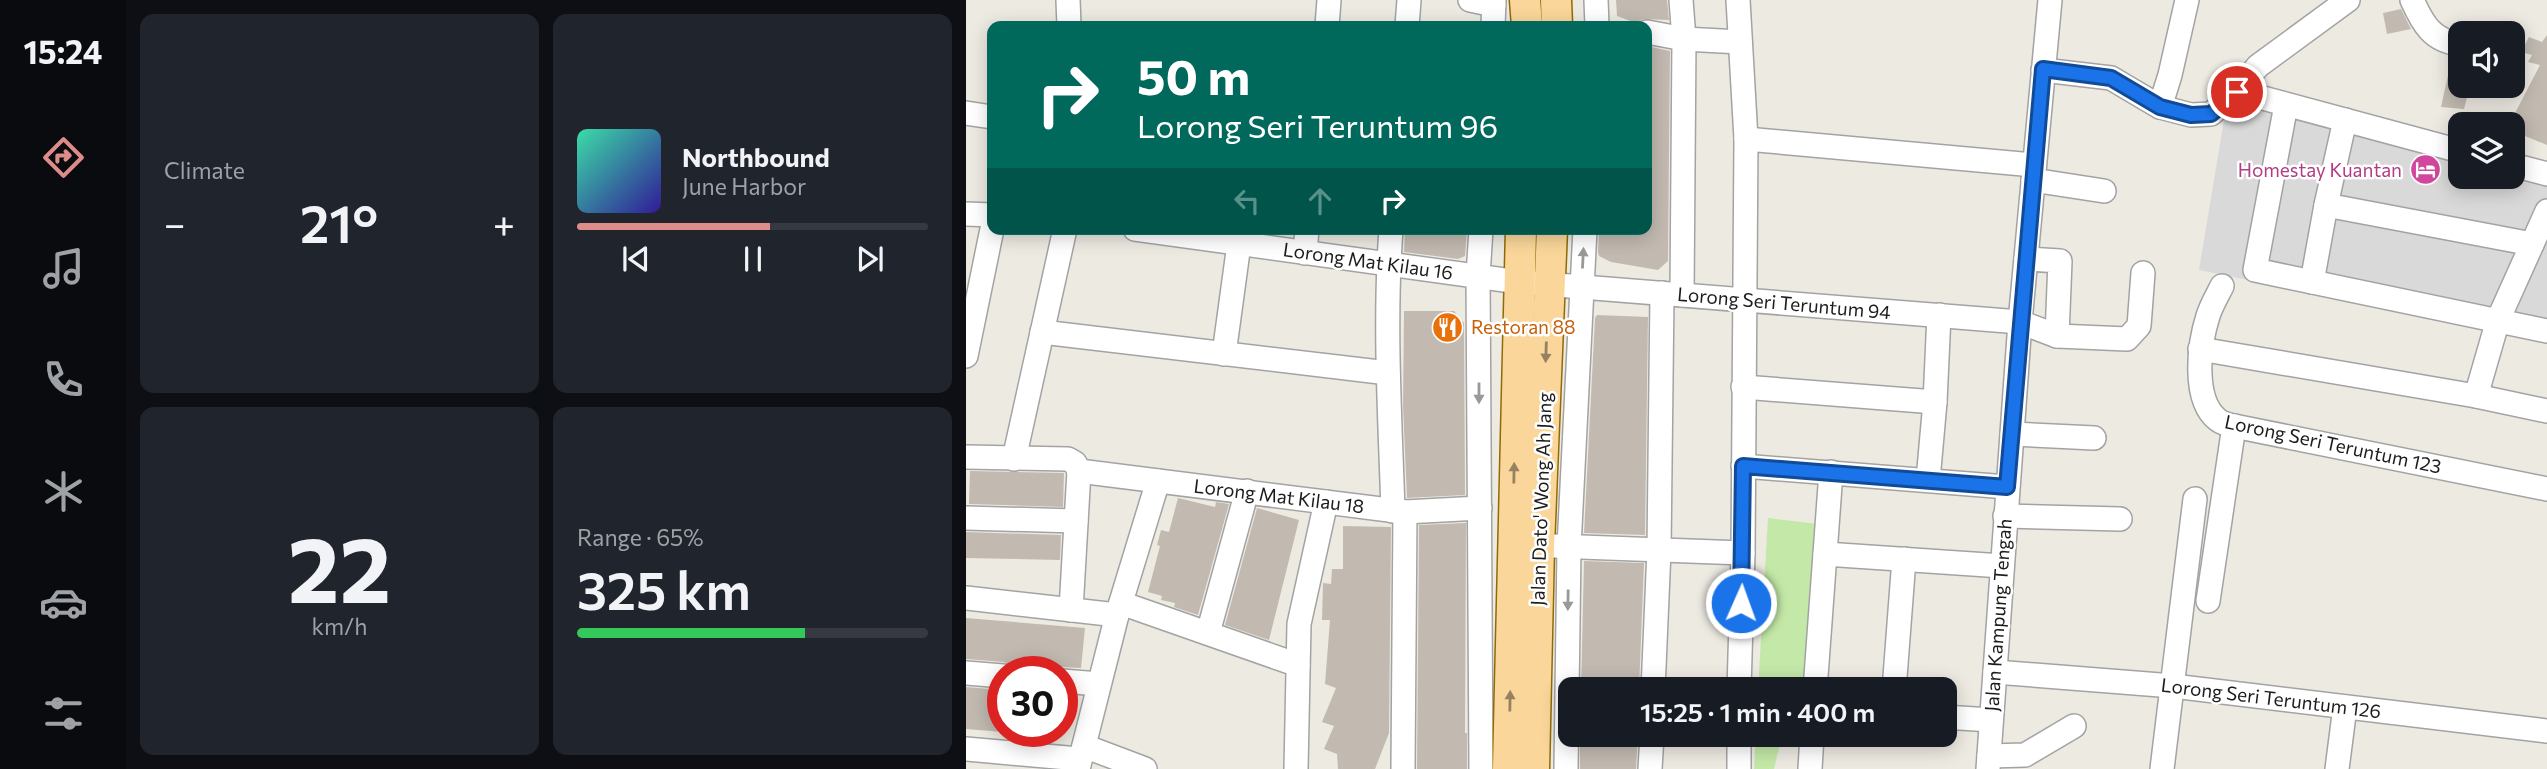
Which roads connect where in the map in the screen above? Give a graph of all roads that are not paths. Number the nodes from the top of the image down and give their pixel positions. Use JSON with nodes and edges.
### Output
{"nodes":[{"id":1,"x":1068,"y":0,"type":"edge"},
{"id":2,"x":1329,"y":0,"type":"edge"},
{"id":3,"x":1409,"y":0,"type":"edge"},
{"id":4,"x":1470,"y":0,"type":"edge"},
{"id":5,"x":1525,"y":0,"type":"edge"},
{"id":6,"x":1556,"y":0,"type":"edge"},
{"id":7,"x":1596,"y":0,"type":"edge"},
{"id":8,"x":1681,"y":0,"type":"edge"},
{"id":9,"x":1738,"y":0,"type":"edge"},
{"id":10,"x":2050,"y":0,"type":"edge"},
{"id":11,"x":2187,"y":0,"type":"edge"},
{"id":12,"x":2348,"y":0,"type":"edge"},
{"id":13,"x":2412,"y":0,"type":"edge"},
{"id":14,"x":1493,"y":10,"type":"edge"},
{"id":15,"x":1069,"y":21,"type":"edge"},
{"id":16,"x":1327,"y":21,"type":"edge"},
{"id":17,"x":1407,"y":21,"type":"edge"},
{"id":18,"x":1527,"y":21,"type":"edge"},
{"id":19,"x":1558,"y":21,"type":"edge"},
{"id":20,"x":1602,"y":21,"type":"edge"},
{"id":21,"x":1652,"y":33,"type":"edge"},
{"id":22,"x":1684,"y":39,"type":"junction"},
{"id":23,"x":1740,"y":42,"type":"junction"},
{"id":24,"x":2448,"y":43,"type":"edge"},
{"id":25,"x":2043,"y":69,"type":"junction"},
{"id":26,"x":2237,"y":92,"type":"junction"},
{"id":27,"x":2287,"y":105,"type":"junction"},
{"id":28,"x":2160,"y":107,"type":"junction"},
{"id":29,"x":966,"y":113,"type":"edge"},
{"id":30,"x":987,"y":116,"type":"edge"},
{"id":31,"x":2345,"y":120,"type":"junction"},
{"id":32,"x":1746,"y":139,"type":"junction"},
{"id":33,"x":2448,"y":148,"type":"edge"},
{"id":34,"x":2525,"y":168,"type":"edge"},
{"id":35,"x":2034,"y":173,"type":"junction"},
{"id":36,"x":2547,"y":174,"type":"edge"},
{"id":37,"x":2104,"y":191,"type":"dead end"},
{"id":38,"x":2326,"y":205,"type":"junction"},
{"id":39,"x":2547,"y":211,"type":"edge"},
{"id":40,"x":966,"y":215,"type":"edge"},
{"id":41,"x":987,"y":215,"type":"edge"},
{"id":42,"x":991,"y":235,"type":"edge"},
{"id":43,"x":1064,"y":235,"type":"edge"},
{"id":44,"x":1177,"y":235,"type":"edge"},
{"id":45,"x":1306,"y":235,"type":"edge"},
{"id":46,"x":1390,"y":235,"type":"edge"},
{"id":47,"x":1481,"y":235,"type":"edge"},
{"id":48,"x":1521,"y":235,"type":"edge"},
{"id":49,"x":1552,"y":235,"type":"edge"},
{"id":50,"x":1585,"y":235,"type":"edge"},
{"id":51,"x":1239,"y":244,"type":"junction"},
{"id":52,"x":2532,"y":244,"type":"junction"},
{"id":53,"x":1305,"y":253,"type":"junction"},
{"id":54,"x":2026,"y":259,"type":"junction"},
{"id":55,"x":1388,"y":264,"type":"junction"},
{"id":56,"x":2143,"y":272,"type":"dead end"},
{"id":57,"x":1478,"y":276,"type":"junction"},
{"id":58,"x":1519,"y":282,"type":"junction"},
{"id":59,"x":2312,"y":282,"type":"junction"},
{"id":60,"x":1549,"y":284,"type":"junction"},
{"id":61,"x":2222,"y":286,"type":"dead end"},
{"id":62,"x":1582,"y":287,"type":"junction"},
{"id":63,"x":1672,"y":294,"type":"junction"},
{"id":64,"x":1745,"y":300,"type":"junction"},
{"id":65,"x":1939,"y":315,"type":"junction"},
{"id":66,"x":2498,"y":320,"type":"junction"},
{"id":67,"x":2020,"y":322,"type":"junction"},
{"id":68,"x":2547,"y":331,"type":"edge"},
{"id":69,"x":1042,"y":332,"type":"junction"},
{"id":70,"x":2057,"y":335,"type":"junction"},
{"id":71,"x":2200,"y":349,"type":"junction"},
{"id":72,"x":1224,"y":354,"type":"junction"},
{"id":73,"x":966,"y":356,"type":"edge"},
{"id":74,"x":1388,"y":373,"type":"junction"},
{"id":75,"x":1743,"y":387,"type":"junction"},
{"id":76,"x":2476,"y":396,"type":"junction"},
{"id":77,"x":1935,"y":402,"type":"junction"},
{"id":78,"x":2547,"y":411,"type":"edge"},
{"id":79,"x":2234,"y":426,"type":"junction"},
{"id":80,"x":2012,"y":433,"type":"junction"},
{"id":81,"x":2094,"y":438,"type":"dead end"},
{"id":82,"x":966,"y":457,"type":"edge"},
{"id":83,"x":1014,"y":459,"type":"junction"},
{"id":84,"x":1743,"y":466,"type":"junction"},
{"id":85,"x":1079,"y":471,"type":"junction"},
{"id":86,"x":1831,"y":472,"type":"junction"},
{"id":87,"x":1928,"y":480,"type":"junction"},
{"id":88,"x":1158,"y":481,"type":"junction"},
{"id":89,"x":2007,"y":487,"type":"junction"},
{"id":90,"x":2547,"y":489,"type":"edge"},
{"id":91,"x":1247,"y":491,"type":"junction"},
{"id":92,"x":2195,"y":499,"type":"dead end"},
{"id":93,"x":1326,"y":502,"type":"junction"},
{"id":94,"x":1480,"y":509,"type":"junction"},
{"id":95,"x":1399,"y":512,"type":"junction"},
{"id":96,"x":2005,"y":516,"type":"junction"},
{"id":97,"x":966,"y":518,"type":"edge"},
{"id":98,"x":2120,"y":519,"type":"dead end"},
{"id":99,"x":1076,"y":521,"type":"junction"},
{"id":100,"x":1513,"y":526,"type":"junction"},
{"id":101,"x":1539,"y":546,"type":"junction"},
{"id":102,"x":1569,"y":547,"type":"junction"},
{"id":103,"x":1659,"y":550,"type":"junction"},
{"id":104,"x":1743,"y":553,"type":"junction"},
{"id":105,"x":1825,"y":554,"type":"junction"},
{"id":106,"x":1904,"y":559,"type":"junction"},
{"id":107,"x":2002,"y":566,"type":"junction"},
{"id":108,"x":966,"y":598,"type":"edge"},
{"id":109,"x":2208,"y":601,"type":"dead end"},
{"id":110,"x":1119,"y":609,"type":"junction"},
{"id":111,"x":1071,"y":610,"type":"junction"},
{"id":112,"x":1208,"y":634,"type":"junction"},
{"id":113,"x":1298,"y":665,"type":"junction"},
{"id":114,"x":966,"y":673,"type":"edge"},
{"id":115,"x":1995,"y":673,"type":"junction"},
{"id":116,"x":987,"y":675,"type":"edge"},
{"id":117,"x":1654,"y":677,"type":"edge"},
{"id":118,"x":1739,"y":677,"type":"edge"},
{"id":119,"x":1816,"y":677,"type":"edge"},
{"id":120,"x":1895,"y":677,"type":"edge"},
{"id":121,"x":1078,"y":682,"type":"edge"},
{"id":122,"x":1099,"y":684,"type":"junction"},
{"id":123,"x":2173,"y":685,"type":"junction"},
{"id":124,"x":2345,"y":707,"type":"junction"},
{"id":125,"x":1957,"y":718,"type":"edge"},
{"id":126,"x":1991,"y":720,"type":"junction"},
{"id":127,"x":2074,"y":726,"type":"dead end"},
{"id":128,"x":2547,"y":731,"type":"edge"},
{"id":129,"x":1651,"y":747,"type":"edge"},
{"id":130,"x":1739,"y":747,"type":"edge"},
{"id":131,"x":1811,"y":747,"type":"edge"},
{"id":132,"x":966,"y":749,"type":"edge"},
{"id":133,"x":1080,"y":758,"type":"edge"},
{"id":134,"x":1988,"y":762,"type":"edge"},
{"id":135,"x":1145,"y":769,"type":"edge"},
{"id":136,"x":1296,"y":769,"type":"edge"},
{"id":137,"x":1403,"y":769,"type":"edge"},
{"id":138,"x":1481,"y":769,"type":"edge"},
{"id":139,"x":1508,"y":769,"type":"edge"},
{"id":140,"x":1534,"y":769,"type":"edge"},
{"id":141,"x":1566,"y":769,"type":"edge"},
{"id":142,"x":1650,"y":769,"type":"edge"},
{"id":143,"x":1739,"y":769,"type":"edge"},
{"id":144,"x":1810,"y":769,"type":"edge"},
{"id":145,"x":2162,"y":769,"type":"edge"},
{"id":146,"x":2337,"y":769,"type":"edge"}],
"edges":[{"from":1,"to":15,"type":"street"},
{"from":2,"to":16,"type":"street"},
{"from":3,"to":17,"type":"street"},
{"from":4,"to":14,"type":"street"},
{"from":5,"to":18,"type":"main road"},
{"from":6,"to":19,"type":"main road"},
{"from":7,"to":20,"type":"street"},
{"from":8,"to":22,"type":"street"},
{"from":9,"to":23,"type":"street"},
{"from":10,"to":25,"type":"street","name":"Jalan Kampung Tengah"},
{"from":11,"to":28,"type":"street"},
{"from":12,"to":26,"type":"street"},
{"from":13,"to":24,"type":"street"},
{"from":21,"to":22,"type":"street"},
{"from":22,"to":23,"type":"street"},
{"from":22,"to":63,"type":"street"},
{"from":23,"to":32,"type":"street"},
{"from":25,"to":28,"type":"street"},
{"from":25,"to":35,"type":"street","name":"Jalan Kampung Tengah"},
{"from":26,"to":27,"type":"street"},
{"from":26,"to":28,"type":"street"},
{"from":27,"to":31,"type":"street"},
{"from":27,"to":59,"type":"street"},
{"from":29,"to":30,"type":"street"},
{"from":31,"to":33,"type":"street"},
{"from":31,"to":38,"type":"street"},
{"from":32,"to":35,"type":"street"},
{"from":32,"to":64,"type":"street"},
{"from":34,"to":36,"type":"street"},
{"from":35,"to":37,"type":"street"},
{"from":35,"to":54,"type":"street","name":"Jalan Kampung Tengah"},
{"from":38,"to":52,"type":"street"},
{"from":38,"to":59,"type":"street"},
{"from":39,"to":52,"type":"street"},
{"from":40,"to":41,"type":"street"},
{"from":42,"to":73,"type":"street"},
{"from":43,"to":69,"type":"street"},
{"from":44,"to":51,"type":"street","name":"Lorong Mat Kilau 16"},
{"from":45,"to":53,"type":"street"},
{"from":46,"to":55,"type":"street"},
{"from":47,"to":57,"type":"street"},
{"from":48,"to":58,"type":"main road","name":"Jalan Dato' Wong Ah Jang"},
{"from":49,"to":60,"type":"main road","name":"Jalan Dato' Wong Ah Jang"},
{"from":62,"to":50,"type":"street","one_way":true},
{"from":51,"to":53,"type":"street","name":"Lorong Mat Kilau 16"},
{"from":51,"to":72,"type":"street"},
{"from":52,"to":66,"type":"street"},
{"from":53,"to":55,"type":"street","name":"Lorong Mat Kilau 16"},
{"from":54,"to":67,"type":"street","name":"Jalan Kampung Tengah"},
{"from":54,"to":70,"type":"street"},
{"from":55,"to":57,"type":"street","name":"Lorong Mat Kilau 16"},
{"from":55,"to":74,"type":"street"},
{"from":56,"to":70,"type":"street","name":"Lorong Seri Teruntum 94"},
{"from":57,"to":58,"type":"street","name":"Lorong Mat Kilau 16"},
{"from":57,"to":94,"type":"street","one_way":true},
{"from":58,"to":60,"type":"street","name":"Lorong Mat Kilau 16"},
{"from":100,"to":58,"type":"main road","name":"Jalan Dato' Wong Ah Jang","one_way":true},
{"from":59,"to":66,"type":"street"},
{"from":60,"to":62,"type":"street","name":"Lorong Seri Teruntum 94"},
{"from":60,"to":101,"type":"main road","name":"Jalan Dato' Wong Ah Jang","one_way":true},
{"from":61,"to":71,"type":"street","name":"Lorong Seri Teruntum 123"},
{"from":62,"to":63,"type":"street","name":"Lorong Seri Teruntum 94"},
{"from":62,"to":102,"type":"street"},
{"from":63,"to":64,"type":"street","name":"Lorong Seri Teruntum 94"},
{"from":63,"to":103,"type":"street"},
{"from":64,"to":65,"type":"street","name":"Lorong Seri Teruntum 94"},
{"from":64,"to":75,"type":"street"},
{"from":65,"to":67,"type":"street","name":"Lorong Seri Teruntum 94"},
{"from":65,"to":77,"type":"street"},
{"from":66,"to":68,"type":"street"},
{"from":66,"to":76,"type":"street"},
{"from":67,"to":70,"type":"street","name":"Lorong Seri Teruntum 94"},
{"from":67,"to":80,"type":"street","name":"Jalan Kampung Tengah"},
{"from":69,"to":72,"type":"street"},
{"from":69,"to":83,"type":"street"},
{"from":71,"to":76,"type":"street"},
{"from":71,"to":79,"type":"street","name":"Lorong Seri Teruntum 123"},
{"from":72,"to":74,"type":"street"},
{"from":74,"to":95,"type":"street"},
{"from":75,"to":77,"type":"street"},
{"from":75,"to":84,"type":"street"},
{"from":76,"to":78,"type":"street"},
{"from":77,"to":87,"type":"street"},
{"from":79,"to":90,"type":"street","name":"Lorong Seri Teruntum 123"},
{"from":79,"to":109,"type":"street"},
{"from":80,"to":81,"type":"street"},
{"from":80,"to":89,"type":"street","name":"Jalan Kampung Tengah"},
{"from":82,"to":83,"type":"street","name":"Lorong Mat Kilau 18"},
{"from":83,"to":85,"type":"street","name":"Lorong Mat Kilau 18"},
{"from":84,"to":86,"type":"street"},
{"from":84,"to":104,"type":"street"},
{"from":85,"to":88,"type":"street","name":"Lorong Mat Kilau 18"},
{"from":85,"to":99,"type":"street"},
{"from":86,"to":87,"type":"street"},
{"from":86,"to":105,"type":"street"},
{"from":87,"to":89,"type":"street"},
{"from":88,"to":91,"type":"street","name":"Lorong Mat Kilau 18"},
{"from":88,"to":110,"type":"street"},
{"from":89,"to":96,"type":"street","name":"Jalan Kampung Tengah"},
{"from":91,"to":93,"type":"street","name":"Lorong Mat Kilau 18"},
{"from":91,"to":112,"type":"street"},
{"from":92,"to":123,"type":"street"},
{"from":93,"to":95,"type":"street","name":"Lorong Mat Kilau 18"},
{"from":93,"to":113,"type":"street"},
{"from":94,"to":95,"type":"street","name":"Lorong Mat Kilau 18"},
{"from":94,"to":100,"type":"street"},
{"from":94,"to":138,"type":"street"},
{"from":95,"to":137,"type":"street"},
{"from":96,"to":98,"type":"street"},
{"from":96,"to":107,"type":"street","name":"Jalan Kampung Tengah"},
{"from":97,"to":99,"type":"street"},
{"from":99,"to":111,"type":"street"},
{"from":139,"to":100,"type":"main road","name":"Jalan Dato' Wong Ah Jang","one_way":true},
{"from":101,"to":102,"type":"street"},
{"from":101,"to":140,"type":"main road","name":"Jalan Dato' Wong Ah Jang"},
{"from":102,"to":103,"type":"street"},
{"from":102,"to":141,"type":"street","one_way":true},
{"from":103,"to":104,"type":"street"},
{"from":103,"to":117,"type":"street"},
{"from":104,"to":118,"type":"street"},
{"from":105,"to":106,"type":"street"},
{"from":105,"to":119,"type":"street"},
{"from":106,"to":107,"type":"street"},
{"from":106,"to":120,"type":"street"},
{"from":107,"to":115,"type":"street","name":"Jalan Kampung Tengah"},
{"from":108,"to":111,"type":"street"},
{"from":110,"to":111,"type":"street"},
{"from":110,"to":112,"type":"street"},
{"from":110,"to":122,"type":"street"},
{"from":112,"to":113,"type":"street"},
{"from":113,"to":136,"type":"street"},
{"from":114,"to":116,"type":"street"},
{"from":115,"to":123,"type":"street","name":"Lorong Seri Teruntum 126"},
{"from":115,"to":126,"type":"street","name":"Jalan Kampung Tengah"},
{"from":121,"to":122,"type":"street"},
{"from":122,"to":133,"type":"street"},
{"from":123,"to":124,"type":"street","name":"Lorong Seri Teruntum 126"},
{"from":123,"to":145,"type":"street"},
{"from":124,"to":128,"type":"street","name":"Lorong Seri Teruntum 126"},
{"from":124,"to":146,"type":"street"},
{"from":125,"to":126,"type":"street"},
{"from":126,"to":134,"type":"street","name":"Jalan Kampung Tengah"},
{"from":127,"to":134,"type":"street"},
{"from":129,"to":142,"type":"street"},
{"from":130,"to":143,"type":"street"},
{"from":131,"to":144,"type":"street"},
{"from":132,"to":133,"type":"street"},
{"from":133,"to":135,"type":"street"}]}
